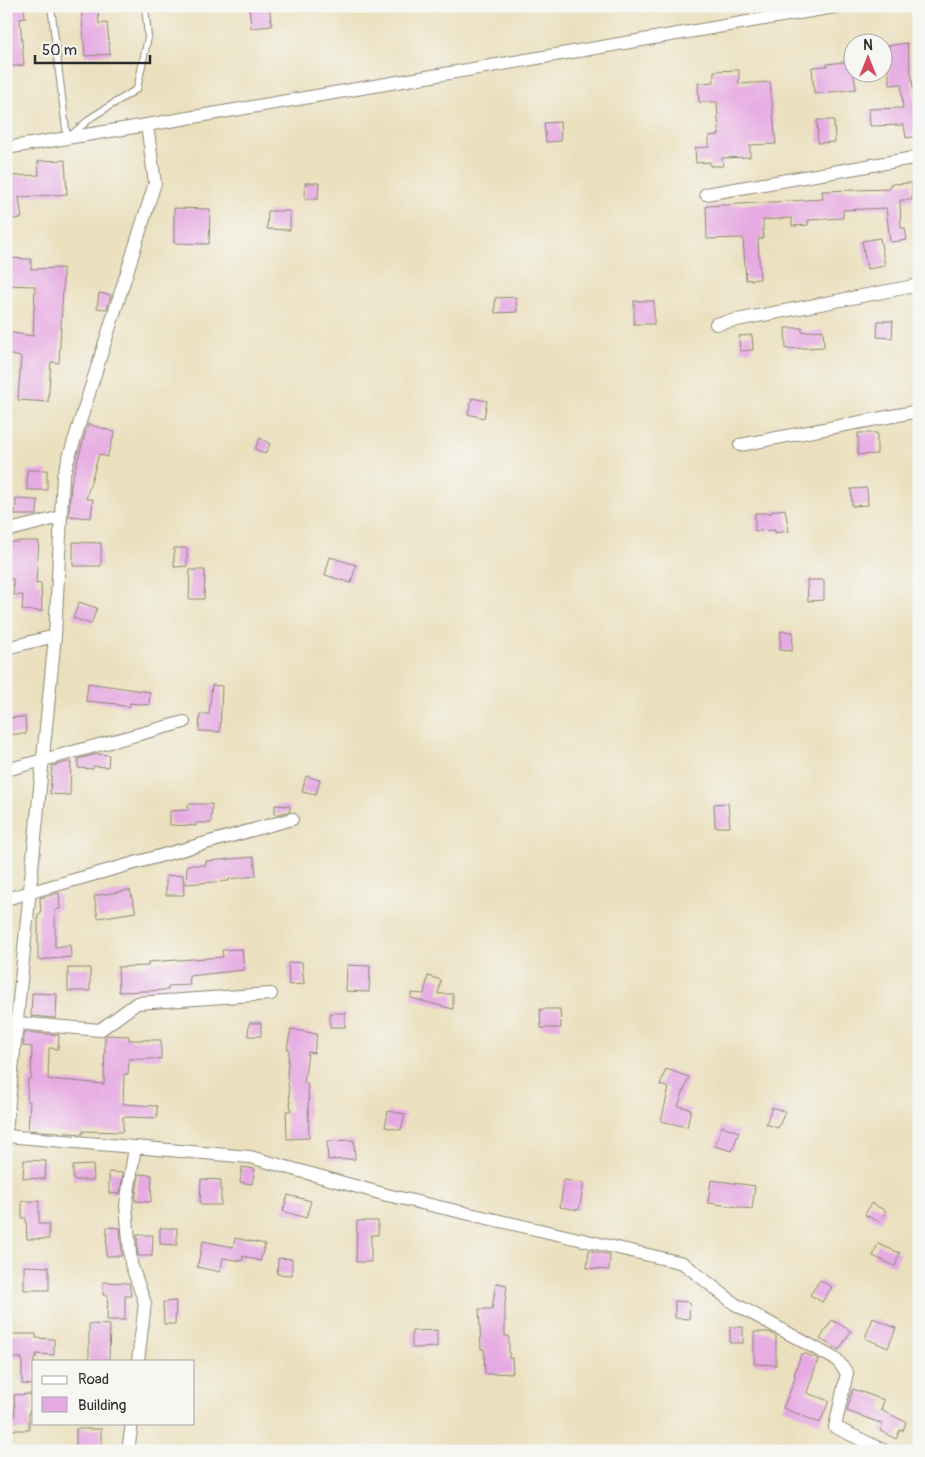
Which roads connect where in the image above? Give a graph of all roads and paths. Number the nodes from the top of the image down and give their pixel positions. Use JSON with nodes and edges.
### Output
{"nodes":[{"id":1,"x":51,"y":6,"type":"edge"},
{"id":2,"x":145,"y":6,"type":"edge"},
{"id":3,"x":840,"y":6,"type":"edge"},
{"id":4,"x":147,"y":125,"type":"junction"},
{"id":5,"x":67,"y":138,"type":"junction"},
{"id":6,"x":6,"y":148,"type":"edge"},
{"id":7,"x":919,"y":157,"type":"edge"},
{"id":8,"x":706,"y":194,"type":"dead end"},
{"id":9,"x":919,"y":285,"type":"edge"},
{"id":10,"x":716,"y":324,"type":"dead end"},
{"id":11,"x":919,"y":411,"type":"edge"},
{"id":12,"x":740,"y":445,"type":"dead end"},
{"id":13,"x":61,"y":517,"type":"junction"},
{"id":14,"x":6,"y":531,"type":"edge"},
{"id":15,"x":55,"y":636,"type":"junction"},
{"id":16,"x":6,"y":648,"type":"edge"},
{"id":17,"x":184,"y":722,"type":"dead end"},
{"id":18,"x":43,"y":760,"type":"junction"},
{"id":19,"x":6,"y":770,"type":"edge"},
{"id":20,"x":292,"y":819,"type":"dead end"},
{"id":21,"x":30,"y":893,"type":"junction"},
{"id":22,"x":6,"y":899,"type":"edge"},
{"id":23,"x":271,"y":994,"type":"dead end"},
{"id":24,"x":17,"y":1023,"type":"junction"},
{"id":25,"x":6,"y":1132,"type":"edge"},
{"id":26,"x":6,"y":1136,"type":"edge"},
{"id":27,"x":134,"y":1147,"type":"junction"},
{"id":28,"x":138,"y":1360,"type":"edge"},
{"id":29,"x":132,"y":1424,"type":"edge"},
{"id":30,"x":128,"y":1451,"type":"edge"},
{"id":31,"x":885,"y":1451,"type":"edge"}],
"edges":[{"from":1,"to":5,"type":"lane"},
{"from":2,"to":5,"type":"lane"},
{"from":3,"to":4,"type":"street"},
{"from":4,"to":5,"type":"street"},
{"from":4,"to":13,"type":"street"},
{"from":5,"to":6,"type":"street"},
{"from":7,"to":8,"type":"street"},
{"from":9,"to":10,"type":"street"},
{"from":11,"to":12,"type":"street"},
{"from":13,"to":14,"type":"street"},
{"from":13,"to":15,"type":"street"},
{"from":15,"to":16,"type":"street"},
{"from":15,"to":18,"type":"street"},
{"from":17,"to":18,"type":"street"},
{"from":18,"to":19,"type":"street"},
{"from":18,"to":21,"type":"street"},
{"from":20,"to":21,"type":"street"},
{"from":21,"to":22,"type":"street"},
{"from":21,"to":24,"type":"street"},
{"from":23,"to":24,"type":"street"},
{"from":24,"to":25,"type":"street"},
{"from":26,"to":27,"type":"street"},
{"from":27,"to":28,"type":"street"},
{"from":27,"to":31,"type":"street"},
{"from":29,"to":30,"type":"street"}]}
